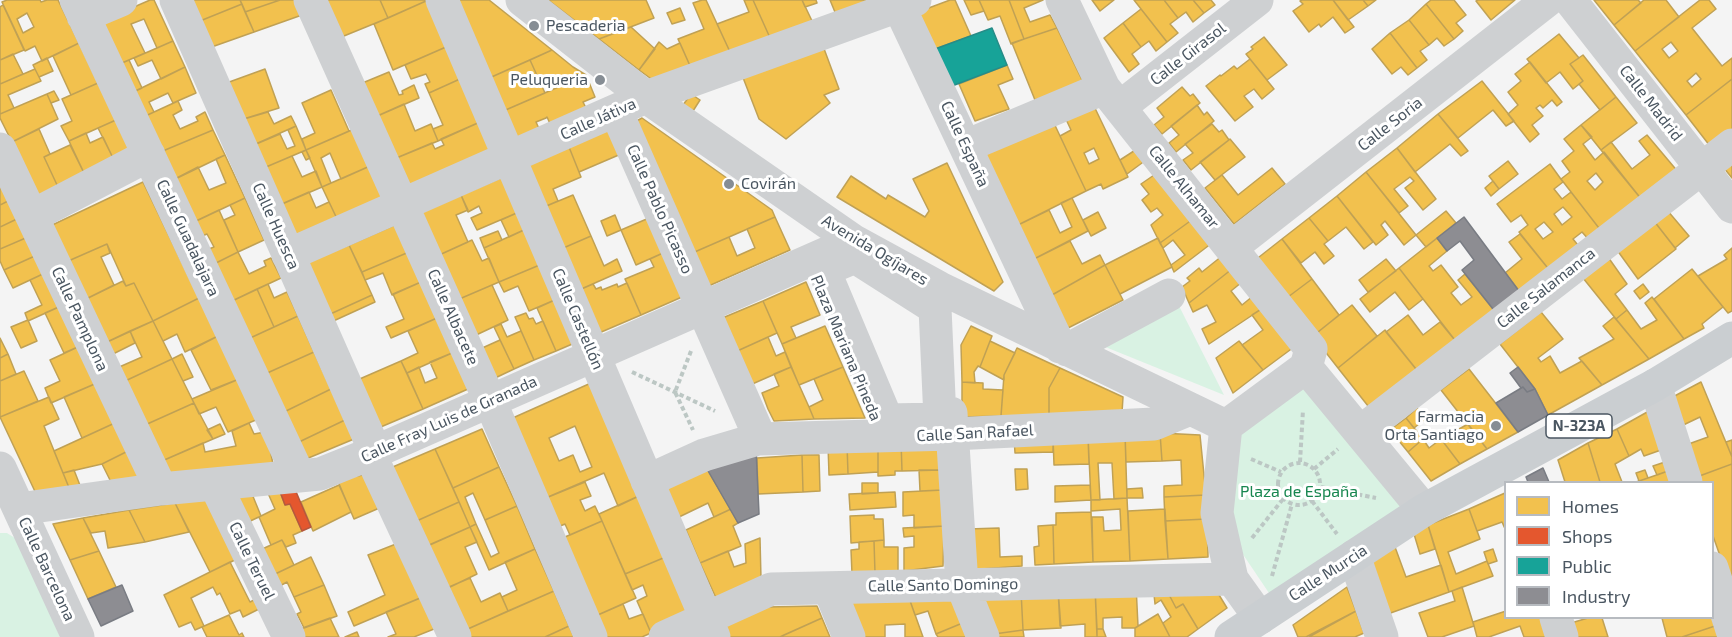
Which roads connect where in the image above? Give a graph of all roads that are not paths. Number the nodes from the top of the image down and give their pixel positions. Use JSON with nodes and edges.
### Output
{"nodes":[{"id":1,"x":121,"y":0,"type":"edge"},
{"id":2,"x":176,"y":0,"type":"edge"},
{"id":3,"x":310,"y":0,"type":"edge"},
{"id":4,"x":442,"y":0,"type":"edge"},
{"id":5,"x":522,"y":0,"type":"edge"},
{"id":6,"x":1062,"y":0,"type":"edge"},
{"id":7,"x":1257,"y":0,"type":"edge"},
{"id":8,"x":1548,"y":0,"type":"edge"},
{"id":9,"x":1570,"y":0,"type":"edge"},
{"id":10,"x":904,"y":2,"type":"edge"},
{"id":11,"x":79,"y":8,"type":"edge"},
{"id":12,"x":1112,"y":97,"type":"junction"},
{"id":13,"x":646,"y":98,"type":"junction"},
{"id":14,"x":616,"y":111,"type":"junction"},
{"id":15,"x":1732,"y":144,"type":"edge"},
{"id":16,"x":966,"y":146,"type":"junction"},
{"id":17,"x":0,"y":149,"type":"edge"},
{"id":18,"x":149,"y":155,"type":"junction"},
{"id":19,"x":509,"y":158,"type":"junction"},
{"id":20,"x":1702,"y":168,"type":"junction"},
{"id":21,"x":402,"y":205,"type":"junction"},
{"id":22,"x":1732,"y":207,"type":"edge"},
{"id":23,"x":32,"y":216,"type":"junction"},
{"id":24,"x":854,"y":241,"type":"junction"},
{"id":25,"x":1232,"y":247,"type":"junction"},
{"id":26,"x":288,"y":255,"type":"junction"},
{"id":27,"x":816,"y":265,"type":"junction"},
{"id":28,"x":940,"y":288,"type":"junction"},
{"id":29,"x":1033,"y":289,"type":"junction"},
{"id":30,"x":1169,"y":295,"type":"dead end"},
{"id":31,"x":703,"y":307,"type":"junction"},
{"id":32,"x":999,"y":317,"type":"junction"},
{"id":33,"x":1732,"y":338,"type":"edge"},
{"id":34,"x":1064,"y":348,"type":"junction"},
{"id":35,"x":594,"y":356,"type":"junction"},
{"id":36,"x":1306,"y":368,"type":"junction"},
{"id":37,"x":1655,"y":385,"type":"junction"},
{"id":38,"x":490,"y":401,"type":"junction"},
{"id":39,"x":1190,"y":409,"type":"junction"},
{"id":40,"x":1227,"y":426,"type":"junction"},
{"id":41,"x":1360,"y":432,"type":"junction"},
{"id":42,"x":953,"y":434,"type":"junction"},
{"id":43,"x":884,"y":436,"type":"junction"},
{"id":44,"x":758,"y":439,"type":"junction"},
{"id":45,"x":373,"y":453,"type":"junction"},
{"id":46,"x":0,"y":468,"type":"edge"},
{"id":47,"x":1510,"y":474,"type":"edge"},
{"id":48,"x":300,"y":476,"type":"junction"},
{"id":49,"x":647,"y":481,"type":"junction"},
{"id":50,"x":1685,"y":481,"type":"edge"},
{"id":51,"x":215,"y":484,"type":"junction"},
{"id":52,"x":161,"y":489,"type":"junction"},
{"id":53,"x":19,"y":509,"type":"junction"},
{"id":54,"x":1414,"y":516,"type":"junction"},
{"id":55,"x":1354,"y":556,"type":"junction"},
{"id":56,"x":1714,"y":571,"type":"edge"},
{"id":57,"x":1231,"y":572,"type":"junction"},
{"id":58,"x":962,"y":585,"type":"junction"},
{"id":59,"x":829,"y":588,"type":"junction"},
{"id":60,"x":1260,"y":618,"type":"junction"},
{"id":61,"x":1556,"y":619,"type":"edge"},
{"id":62,"x":710,"y":628,"type":"edge"},
{"id":63,"x":1732,"y":630,"type":"edge"},
{"id":64,"x":78,"y":637,"type":"edge"},
{"id":65,"x":289,"y":637,"type":"edge"},
{"id":66,"x":455,"y":637,"type":"edge"},
{"id":67,"x":591,"y":637,"type":"edge"},
{"id":68,"x":665,"y":637,"type":"edge"},
{"id":69,"x":849,"y":637,"type":"edge"},
{"id":70,"x":982,"y":637,"type":"edge"},
{"id":71,"x":1232,"y":637,"type":"edge"},
{"id":72,"x":1383,"y":637,"type":"edge"},
{"id":73,"x":1562,"y":637,"type":"edge"}],
"edges":[{"from":1,"to":11,"type":"street"},
{"from":2,"to":26,"type":"street","name":"Calle Huesca"},
{"from":3,"to":21,"type":"street","name":"Calle Albacete"},
{"from":4,"to":19,"type":"street","name":"Calle Castellón"},
{"from":5,"to":13,"type":"street","name":"Avenida Ogíjares"},
{"from":6,"to":12,"type":"street","name":"Calle Alhamar"},
{"from":7,"to":12,"type":"street","name":"Calle Girasol"},
{"from":8,"to":25,"type":"street","name":"Calle Soria"},
{"from":9,"to":20,"type":"street","name":"Calle Madrid"},
{"from":10,"to":13,"type":"street","name":"Calle Játiva"},
{"from":10,"to":16,"type":"street","name":"Calle España"},
{"from":11,"to":18,"type":"street","name":"Calle Guadalajara"},
{"from":12,"to":16,"type":"street","name":"Calle Girasol"},
{"from":12,"to":25,"type":"street","name":"Calle Alhamar"},
{"from":13,"to":14,"type":"street","name":"Calle Játiva"},
{"from":13,"to":24,"type":"street","name":"Avenida Ogíjares"},
{"from":14,"to":19,"type":"street","name":"Calle Játiva"},
{"from":14,"to":31,"type":"street","name":"Calle Pablo Picasso"},
{"from":15,"to":20,"type":"street","name":"Calle Salamanca"},
{"from":16,"to":29,"type":"street","name":"Calle España"},
{"from":17,"to":23,"type":"street","name":"Calle Pamplona"},
{"from":18,"to":23,"type":"street"},
{"from":18,"to":48,"type":"street","name":"Calle Guadalajara"},
{"from":19,"to":21,"type":"street","name":"Calle Játiva"},
{"from":19,"to":35,"type":"street","name":"Calle Castellón"},
{"from":20,"to":22,"type":"street","name":"Calle Madrid"},
{"from":20,"to":41,"type":"street","name":"Calle Salamanca"},
{"from":21,"to":26,"type":"street","name":"Calle Játiva"},
{"from":21,"to":38,"type":"street","name":"Calle Albacete"},
{"from":23,"to":52,"type":"street","name":"Calle Pamplona"},
{"from":24,"to":27,"type":"street","name":"Calle Fray Luis de Granada"},
{"from":24,"to":28,"type":"street","name":"Avenida Ogíjares"},
{"from":25,"to":36,"type":"street","name":"Calle Alhamar"},
{"from":26,"to":45,"type":"street","name":"Calle Huesca"},
{"from":27,"to":27,"type":"street","name":"Plaza Mariana Pineda"},
{"from":27,"to":31,"type":"street","name":"Calle Fray Luis de Granada"},
{"from":27,"to":43,"type":"street","name":"Plaza Mariana Pineda"},
{"from":28,"to":32,"type":"street","name":"Avenida Ogíjares"},
{"from":28,"to":42,"type":"street"},
{"from":29,"to":32,"type":"street"},
{"from":29,"to":34,"type":"street","name":"Calle España"},
{"from":30,"to":34,"type":"street"},
{"from":31,"to":35,"type":"street","name":"Calle Fray Luis de Granada"},
{"from":31,"to":44,"type":"street","name":"Calle Pablo Picasso"},
{"from":32,"to":34,"type":"street","name":"Avenida Ogíjares"},
{"from":33,"to":37,"type":"main road","number":"N-323A"},
{"from":34,"to":39,"type":"street","name":"Avenida Ogíjares"},
{"from":35,"to":38,"type":"street","name":"Calle Fray Luis de Granada"},
{"from":35,"to":49,"type":"street","name":"Calle Castellón"},
{"from":36,"to":40,"type":"street"},
{"from":36,"to":41,"type":"street"},
{"from":37,"to":47,"type":"main road","number":"N-323A"},
{"from":37,"to":50,"type":"street"},
{"from":38,"to":45,"type":"street","name":"Calle Fray Luis de Granada"},
{"from":38,"to":67,"type":"street","name":"Calle Albacete"},
{"from":39,"to":40,"type":"street","name":"Avenida Ogíjares"},
{"from":39,"to":42,"type":"street","name":"Calle San Rafael"},
{"from":40,"to":57,"type":"street"},
{"from":41,"to":54,"type":"street"},
{"from":42,"to":43,"type":"street","name":"Calle San Rafael"},
{"from":42,"to":58,"type":"street"},
{"from":43,"to":44,"type":"street","name":"Calle San Rafael"},
{"from":44,"to":49,"type":"street","name":"Calle San Rafael"},
{"from":45,"to":48,"type":"street","name":"Calle Fray Luis de Granada"},
{"from":45,"to":66,"type":"street","name":"Calle Huesca"},
{"from":46,"to":53,"type":"street","name":"Calle Barcelona"},
{"from":47,"to":54,"type":"main road","number":"N-323A"},
{"from":48,"to":51,"type":"street","name":"Calle Fray Luis de Granada"},
{"from":49,"to":62,"type":"street","name":"Calle Castellón"},
{"from":51,"to":52,"type":"street","name":"Calle Fray Luis de Granada"},
{"from":51,"to":65,"type":"street","name":"Calle Teruel"},
{"from":52,"to":53,"type":"street","name":"Calle Fray Luis de Granada"},
{"from":53,"to":64,"type":"street","name":"Calle Barcelona"},
{"from":54,"to":55,"type":"main road","name":"Calle Murcia","number":"N-323A"},
{"from":55,"to":60,"type":"main road","name":"Calle Murcia","number":"N-323A"},
{"from":55,"to":72,"type":"street"},
{"from":56,"to":63,"type":"street"},
{"from":57,"to":58,"type":"street","name":"Calle Santo Domingo"},
{"from":57,"to":60,"type":"street"},
{"from":58,"to":59,"type":"street","name":"Calle Santo Domingo"},
{"from":58,"to":70,"type":"street"},
{"from":59,"to":62,"type":"street","name":"Calle Santo Domingo"},
{"from":59,"to":69,"type":"street"},
{"from":60,"to":71,"type":"main road","name":"Calle Murcia","number":"N-323A"},
{"from":61,"to":73,"type":"street"},
{"from":62,"to":68,"type":"street","name":"Calle Santo Domingo"}]}
